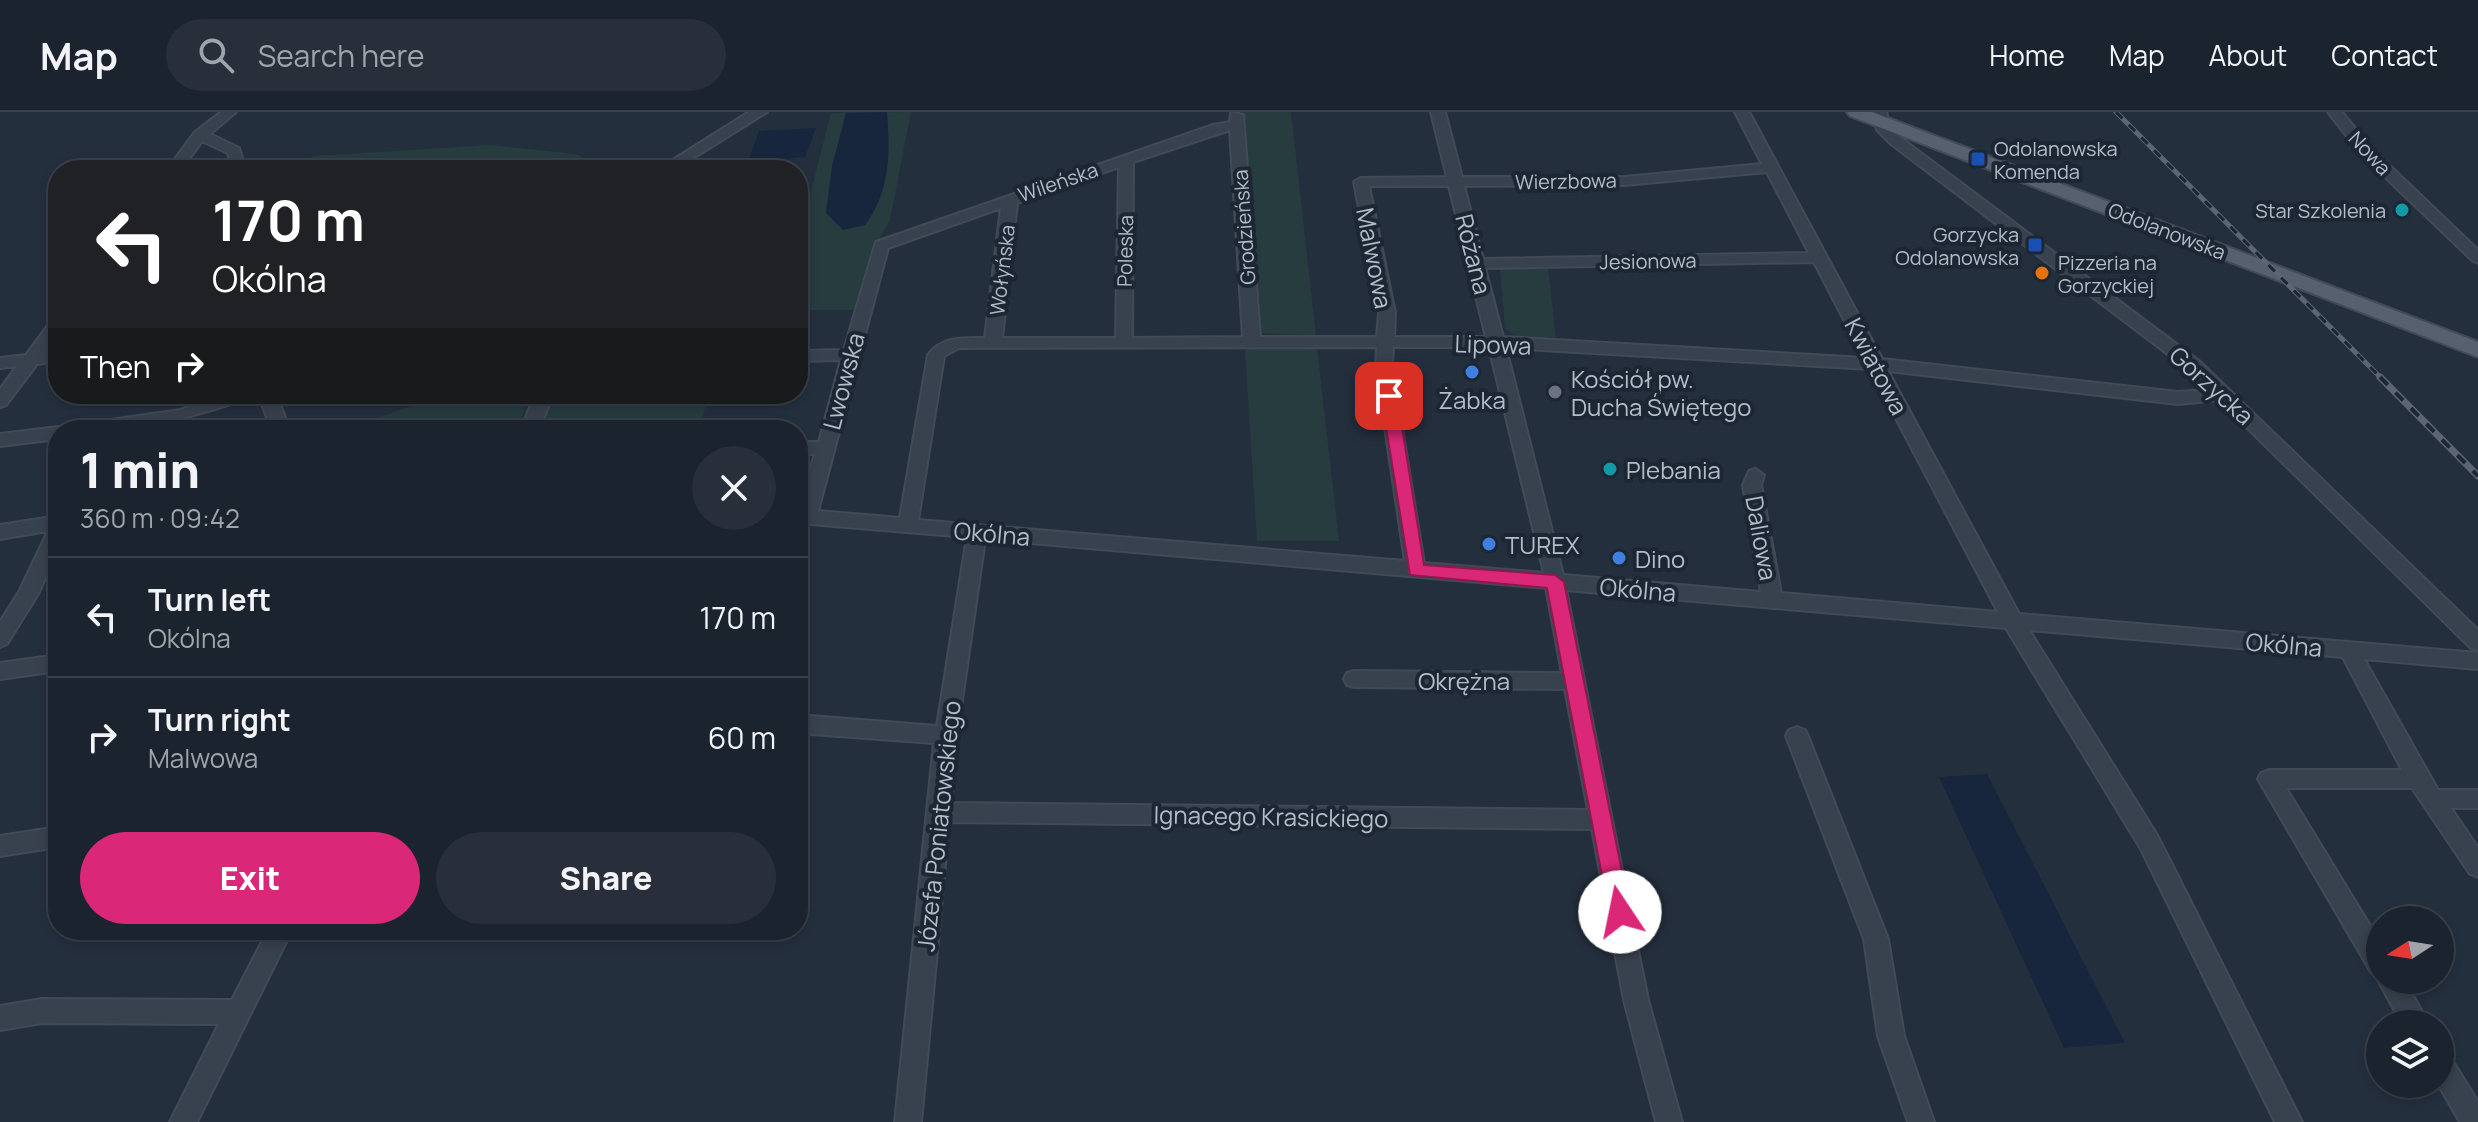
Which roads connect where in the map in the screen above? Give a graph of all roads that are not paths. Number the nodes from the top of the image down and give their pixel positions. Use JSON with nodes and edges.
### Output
{"nodes":[{"id":1,"x":229,"y":112,"type":"edge"},
{"id":2,"x":760,"y":112,"type":"edge"},
{"id":3,"x":1438,"y":112,"type":"edge"},
{"id":4,"x":1742,"y":112,"type":"edge"},
{"id":5,"x":1856,"y":112,"type":"edge"},
{"id":6,"x":2335,"y":112,"type":"edge"},
{"id":7,"x":1882,"y":115,"type":"edge"},
{"id":8,"x":1236,"y":118,"type":"edge"},
{"id":9,"x":1899,"y":128,"type":"junction"},
{"id":10,"x":200,"y":135,"type":"junction"},
{"id":11,"x":1942,"y":145,"type":"junction"},
{"id":12,"x":1920,"y":157,"type":"junction"},
{"id":13,"x":181,"y":160,"type":"edge"},
{"id":14,"x":236,"y":160,"type":"edge"},
{"id":15,"x":679,"y":160,"type":"edge"},
{"id":16,"x":1126,"y":160,"type":"junction"},
{"id":17,"x":1771,"y":167,"type":"junction"},
{"id":18,"x":1361,"y":182,"type":"joint"},
{"id":19,"x":1456,"y":182,"type":"junction"},
{"id":20,"x":1010,"y":199,"type":"junction"},
{"id":21,"x":881,"y":245,"type":"joint"},
{"id":22,"x":1820,"y":257,"type":"junction"},
{"id":23,"x":2478,"y":258,"type":"edge"},
{"id":24,"x":1476,"y":264,"type":"junction"},
{"id":25,"x":48,"y":337,"type":"edge"},
{"id":26,"x":993,"y":342,"type":"junction"},
{"id":27,"x":1124,"y":342,"type":"junction"},
{"id":28,"x":1252,"y":342,"type":"junction"},
{"id":29,"x":1384,"y":342,"type":"junction"},
{"id":30,"x":1496,"y":342,"type":"junction"},
{"id":31,"x":2478,"y":350,"type":"edge"},
{"id":32,"x":850,"y":355,"type":"junction"},
{"id":33,"x":808,"y":356,"type":"edge"},
{"id":34,"x":48,"y":357,"type":"edge"},
{"id":35,"x":31,"y":359,"type":"junction"},
{"id":36,"x":0,"y":363,"type":"edge"},
{"id":37,"x":1876,"y":364,"type":"junction"},
{"id":38,"x":2224,"y":394,"type":"junction"},
{"id":39,"x":0,"y":401,"type":"edge"},
{"id":40,"x":214,"y":404,"type":"edge"},
{"id":41,"x":149,"y":420,"type":"edge"},
{"id":42,"x":48,"y":434,"type":"edge"},
{"id":43,"x":0,"y":440,"type":"edge"},
{"id":44,"x":808,"y":448,"type":"edge"},
{"id":45,"x":826,"y":448,"type":"junction"},
{"id":46,"x":1755,"y":475,"type":"dead end"},
{"id":47,"x":808,"y":502,"type":"edge"},
{"id":48,"x":808,"y":517,"type":"edge"},
{"id":49,"x":48,"y":525,"type":"edge"},
{"id":50,"x":908,"y":526,"type":"junction"},
{"id":51,"x":977,"y":531,"type":"junction"},
{"id":52,"x":0,"y":532,"type":"edge"},
{"id":53,"x":48,"y":551,"type":"edge"},
{"id":54,"x":1416,"y":571,"type":"junction"},
{"id":55,"x":1555,"y":582,"type":"junction"},
{"id":56,"x":1773,"y":601,"type":"junction"},
{"id":57,"x":2012,"y":620,"type":"junction"},
{"id":58,"x":0,"y":639,"type":"edge"},
{"id":59,"x":2478,"y":642,"type":"edge"},
{"id":60,"x":2349,"y":650,"type":"junction"},
{"id":61,"x":2478,"y":661,"type":"edge"},
{"id":62,"x":48,"y":664,"type":"edge"},
{"id":63,"x":0,"y":671,"type":"edge"},
{"id":64,"x":1354,"y":679,"type":"dead end"},
{"id":65,"x":1573,"y":681,"type":"junction"},
{"id":66,"x":808,"y":725,"type":"edge"},
{"id":67,"x":946,"y":735,"type":"junction"},
{"id":68,"x":1797,"y":736,"type":"dead end"},
{"id":69,"x":2418,"y":779,"type":"junction"},
{"id":70,"x":2431,"y":799,"type":"junction"},
{"id":71,"x":2478,"y":799,"type":"edge"},
{"id":72,"x":940,"y":812,"type":"junction"},
{"id":73,"x":1602,"y":820,"type":"junction"},
{"id":74,"x":48,"y":839,"type":"edge"},
{"id":75,"x":0,"y":846,"type":"edge"},
{"id":76,"x":2478,"y":867,"type":"edge"},
{"id":77,"x":275,"y":940,"type":"edge"},
{"id":78,"x":2366,"y":941,"type":"edge"},
{"id":79,"x":240,"y":1012,"type":"junction"},
{"id":80,"x":0,"y":1018,"type":"edge"},
{"id":81,"x":2454,"y":1087,"type":"edge"},
{"id":82,"x":183,"y":1122,"type":"edge"},
{"id":83,"x":908,"y":1122,"type":"edge"},
{"id":84,"x":1669,"y":1122,"type":"edge"},
{"id":85,"x":1921,"y":1122,"type":"edge"},
{"id":86,"x":2289,"y":1122,"type":"edge"},
{"id":87,"x":2475,"y":1122,"type":"edge"}],
"edges":[{"from":1,"to":10,"type":"street"},
{"from":2,"to":15,"type":"street"},
{"from":3,"to":19,"type":"street","name":"Różana"},
{"from":4,"to":17,"type":"street","name":"Kwiatowa"},
{"from":5,"to":7,"type":"main road","name":"Odolanowska"},
{"from":6,"to":23,"type":"street","name":"Nowa"},
{"from":7,"to":9,"type":"main road","name":"Odolanowska"},
{"from":7,"to":12,"type":"street","name":"Gorzycka"},
{"from":8,"to":16,"type":"street","name":"Wileńska"},
{"from":8,"to":28,"type":"street","name":"Grodzieńska"},
{"from":9,"to":11,"type":"main road","name":"Odolanowska"},
{"from":9,"to":12,"type":"street","name":"Gorzycka"},
{"from":10,"to":13,"type":"street"},
{"from":10,"to":14,"type":"street"},
{"from":11,"to":12,"type":"street"},
{"from":11,"to":31,"type":"main road","name":"Odolanowska"},
{"from":12,"to":38,"type":"street","name":"Gorzycka"},
{"from":16,"to":20,"type":"street","name":"Wileńska"},
{"from":16,"to":27,"type":"street","name":"Poleska"},
{"from":17,"to":19,"type":"street","name":"Wierzbowa"},
{"from":17,"to":22,"type":"street","name":"Kwiatowa"},
{"from":18,"to":19,"type":"street","name":"Wierzbowa"},
{"from":18,"to":29,"type":"street","name":"Malwowa"},
{"from":19,"to":24,"type":"street","name":"Różana"},
{"from":20,"to":21,"type":"street","name":"Wileńska"},
{"from":20,"to":26,"type":"street","name":"Wołyńska"},
{"from":21,"to":32,"type":"street","name":"Lwowska"},
{"from":22,"to":24,"type":"street","name":"Jesionowa"},
{"from":22,"to":37,"type":"street","name":"Kwiatowa"},
{"from":24,"to":30,"type":"street","name":"Różana"},
{"from":25,"to":35,"type":"street"},
{"from":26,"to":27,"type":"street","name":"Lipowa"},
{"from":26,"to":50,"type":"street","name":"Lipowa"},
{"from":27,"to":28,"type":"street","name":"Lipowa"},
{"from":28,"to":29,"type":"street","name":"Lipowa"},
{"from":29,"to":30,"type":"street","name":"Lipowa"},
{"from":29,"to":54,"type":"street","name":"Malwowa"},
{"from":30,"to":37,"type":"street","name":"Lipowa"},
{"from":30,"to":55,"type":"street","name":"Różana"},
{"from":32,"to":33,"type":"street"},
{"from":32,"to":45,"type":"street","name":"Lwowska"},
{"from":34,"to":35,"type":"street"},
{"from":35,"to":36,"type":"street"},
{"from":35,"to":39,"type":"street"},
{"from":37,"to":38,"type":"street","name":"Lipowa"},
{"from":37,"to":57,"type":"street","name":"Kwiatowa"},
{"from":38,"to":59,"type":"street","name":"Gorzycka"},
{"from":40,"to":41,"type":"street"},
{"from":42,"to":43,"type":"street"},
{"from":44,"to":45,"type":"street"},
{"from":45,"to":47,"type":"street","name":"Lwowska"},
{"from":46,"to":56,"type":"street","name":"Daliowa"},
{"from":48,"to":50,"type":"street","name":"Okólna"},
{"from":49,"to":52,"type":"street"},
{"from":50,"to":51,"type":"street","name":"Okólna"},
{"from":51,"to":54,"type":"street","name":"Okólna"},
{"from":51,"to":67,"type":"street","name":"Józefa Poniatowskiego"},
{"from":53,"to":58,"type":"street"},
{"from":54,"to":55,"type":"street","name":"Okólna"},
{"from":55,"to":56,"type":"street","name":"Okólna"},
{"from":55,"to":65,"type":"street","name":"Różana"},
{"from":56,"to":57,"type":"street","name":"Okólna"},
{"from":57,"to":60,"type":"street","name":"Okólna"},
{"from":57,"to":86,"type":"street","name":"Kwiatowa"},
{"from":60,"to":61,"type":"street","name":"Okólna"},
{"from":60,"to":69,"type":"street"},
{"from":62,"to":63,"type":"street"},
{"from":64,"to":65,"type":"street","name":"Okrężna"},
{"from":65,"to":73,"type":"street","name":"Różana"},
{"from":66,"to":67,"type":"street"},
{"from":67,"to":72,"type":"street","name":"Józefa Poniatowskiego"},
{"from":68,"to":85,"type":"street"},
{"from":69,"to":70,"type":"street"},
{"from":69,"to":78,"type":"street"},
{"from":70,"to":71,"type":"street"},
{"from":70,"to":76,"type":"street"},
{"from":72,"to":73,"type":"street","name":"Ignacego Krasickiego"},
{"from":72,"to":83,"type":"street","name":"Józefa Poniatowskiego"},
{"from":73,"to":84,"type":"street","name":"Różana"},
{"from":74,"to":75,"type":"street"},
{"from":77,"to":79,"type":"street"},
{"from":79,"to":80,"type":"street"},
{"from":79,"to":82,"type":"street"},
{"from":81,"to":87,"type":"street"}]}
